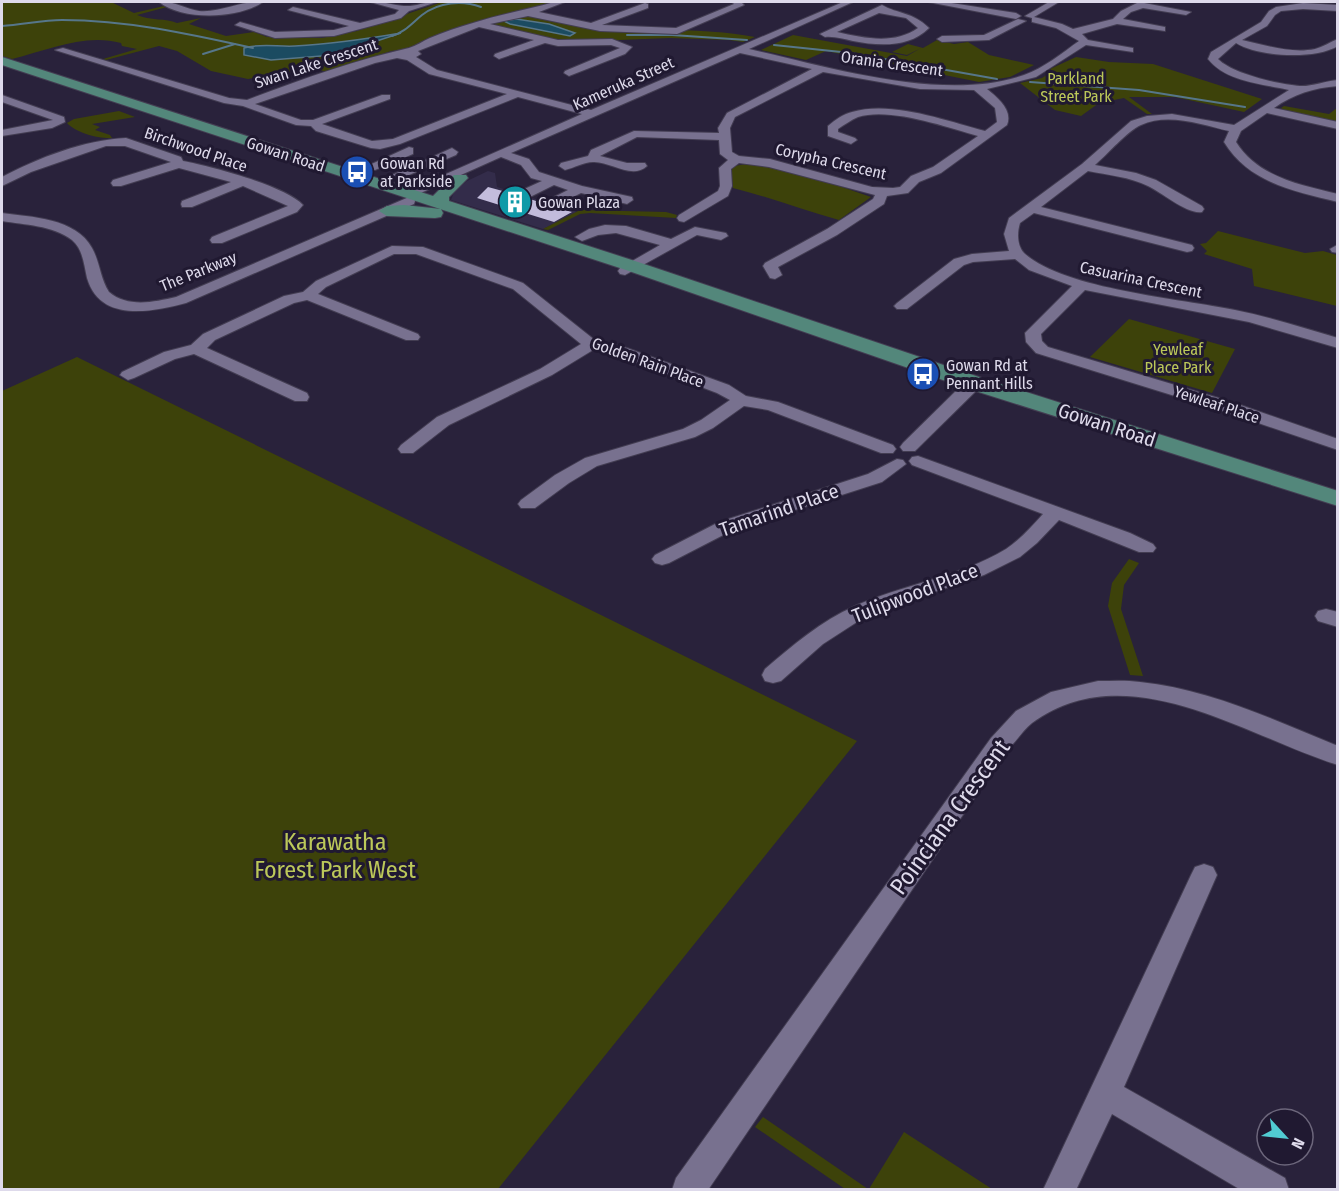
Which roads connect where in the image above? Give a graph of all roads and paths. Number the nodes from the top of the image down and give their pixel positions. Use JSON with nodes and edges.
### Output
{"nodes":[{"id":1,"x":163,"y":2,"type":"edge"},
{"id":2,"x":253,"y":2,"type":"edge"},
{"id":3,"x":374,"y":2,"type":"edge"},
{"id":4,"x":434,"y":2,"type":"edge"},
{"id":5,"x":561,"y":2,"type":"edge"},
{"id":6,"x":741,"y":2,"type":"edge"},
{"id":7,"x":849,"y":2,"type":"edge"},
{"id":8,"x":856,"y":2,"type":"edge"},
{"id":9,"x":932,"y":2,"type":"edge"},
{"id":10,"x":1055,"y":2,"type":"edge"},
{"id":11,"x":1143,"y":3,"type":"edge"},
{"id":12,"x":645,"y":6,"type":"dead end"},
{"id":13,"x":1338,"y":8,"type":"edge"},
{"id":14,"x":406,"y":9,"type":"junction"},
{"id":15,"x":293,"y":10,"type":"dead end"},
{"id":16,"x":1186,"y":12,"type":"dead end"},
{"id":17,"x":528,"y":14,"type":"junction"},
{"id":18,"x":929,"y":15,"type":"dead end"},
{"id":19,"x":909,"y":16,"type":"junction"},
{"id":20,"x":1026,"y":18,"type":"junction"},
{"id":21,"x":1117,"y":21,"type":"junction"},
{"id":22,"x":478,"y":24,"type":"junction"},
{"id":23,"x":240,"y":25,"type":"dead end"},
{"id":24,"x":592,"y":25,"type":"junction"},
{"id":25,"x":360,"y":26,"type":"junction"},
{"id":26,"x":1162,"y":29,"type":"dead end"},
{"id":27,"x":1074,"y":32,"type":"junction"},
{"id":28,"x":942,"y":39,"type":"dead end"},
{"id":29,"x":543,"y":40,"type":"junction"},
{"id":30,"x":1084,"y":42,"type":"junction"},
{"id":31,"x":1236,"y":42,"type":"junction"},
{"id":32,"x":1338,"y":42,"type":"edge"},
{"id":33,"x":60,"y":50,"type":"dead end"},
{"id":34,"x":742,"y":50,"type":"junction"},
{"id":35,"x":1130,"y":50,"type":"dead end"},
{"id":36,"x":410,"y":54,"type":"junction"},
{"id":37,"x":499,"y":56,"type":"dead end"},
{"id":38,"x":2,"y":62,"type":"edge"},
{"id":39,"x":2,"y":67,"type":"edge"},
{"id":40,"x":824,"y":68,"type":"junction"},
{"id":41,"x":568,"y":73,"type":"dead end"},
{"id":42,"x":1338,"y":83,"type":"edge"},
{"id":43,"x":976,"y":86,"type":"junction"},
{"id":44,"x":1300,"y":89,"type":"junction"},
{"id":45,"x":516,"y":93,"type":"junction"},
{"id":46,"x":386,"y":97,"type":"dead end"},
{"id":47,"x":2,"y":98,"type":"edge"},
{"id":48,"x":248,"y":103,"type":"junction"},
{"id":49,"x":1264,"y":109,"type":"junction"},
{"id":50,"x":595,"y":114,"type":"junction"},
{"id":51,"x":315,"y":123,"type":"junction"},
{"id":52,"x":1338,"y":126,"type":"edge"},
{"id":53,"x":1236,"y":129,"type":"junction"},
{"id":54,"x":2,"y":133,"type":"edge"},
{"id":55,"x":989,"y":135,"type":"junction"},
{"id":56,"x":724,"y":137,"type":"junction"},
{"id":57,"x":851,"y":140,"type":"dead end"},
{"id":58,"x":452,"y":152,"type":"dead end"},
{"id":59,"x":505,"y":155,"type":"junction"},
{"id":60,"x":593,"y":158,"type":"junction"},
{"id":61,"x":436,"y":159,"type":"junction"},
{"id":62,"x":736,"y":159,"type":"junction"},
{"id":63,"x":178,"y":164,"type":"junction"},
{"id":64,"x":565,"y":166,"type":"dead end"},
{"id":65,"x":641,"y":166,"type":"dead end"},
{"id":66,"x":1086,"y":166,"type":"junction"},
{"id":67,"x":398,"y":175,"type":"dead end"},
{"id":68,"x":460,"y":178,"type":"junction"},
{"id":69,"x":375,"y":180,"type":"junction"},
{"id":70,"x":554,"y":180,"type":"junction"},
{"id":71,"x":2,"y":182,"type":"edge"},
{"id":72,"x":242,"y":182,"type":"junction"},
{"id":73,"x":117,"y":183,"type":"dead end"},
{"id":74,"x":579,"y":189,"type":"junction"},
{"id":75,"x":882,"y":192,"type":"junction"},
{"id":76,"x":414,"y":194,"type":"junction"},
{"id":77,"x":525,"y":194,"type":"dead end"},
{"id":78,"x":1338,"y":198,"type":"edge"},
{"id":79,"x":627,"y":200,"type":"dead end"},
{"id":80,"x":553,"y":203,"type":"dead end"},
{"id":81,"x":187,"y":204,"type":"dead end"},
{"id":82,"x":1031,"y":208,"type":"junction"},
{"id":83,"x":448,"y":209,"type":"junction"},
{"id":84,"x":1197,"y":209,"type":"dead end"},
{"id":85,"x":387,"y":211,"type":"junction"},
{"id":86,"x":366,"y":213,"type":"junction"},
{"id":87,"x":2,"y":217,"type":"edge"},
{"id":88,"x":684,"y":218,"type":"dead end"},
{"id":89,"x":721,"y":236,"type":"dead end"},
{"id":90,"x":582,"y":237,"type":"dead end"},
{"id":91,"x":217,"y":240,"type":"dead end"},
{"id":92,"x":671,"y":244,"type":"junction"},
{"id":93,"x":1187,"y":248,"type":"dead end"},
{"id":94,"x":1018,"y":255,"type":"junction"},
{"id":95,"x":271,"y":260,"type":"junction"},
{"id":96,"x":751,"y":267,"type":"dead end"},
{"id":97,"x":629,"y":268,"type":"junction"},
{"id":98,"x":1082,"y":285,"type":"junction"},
{"id":99,"x":308,"y":296,"type":"junction"},
{"id":100,"x":902,"y":306,"type":"dead end"},
{"id":101,"x":412,"y":338,"type":"dead end"},
{"id":102,"x":1338,"y":343,"type":"edge"},
{"id":103,"x":591,"y":345,"type":"junction"},
{"id":104,"x":196,"y":349,"type":"junction"},
{"id":105,"x":128,"y":375,"type":"dead end"},
{"id":106,"x":974,"y":383,"type":"junction"},
{"id":107,"x":301,"y":398,"type":"dead end"},
{"id":108,"x":741,"y":400,"type":"junction"},
{"id":109,"x":1338,"y":445,"type":"edge"},
{"id":110,"x":407,"y":449,"type":"dead end"},
{"id":111,"x":914,"y":454,"type":"junction"},
{"id":112,"x":892,"y":457,"type":"junction"},
{"id":113,"x":1338,"y":499,"type":"edge"},
{"id":114,"x":528,"y":504,"type":"dead end"},
{"id":115,"x":1056,"y":511,"type":"junction"},
{"id":116,"x":1146,"y":548,"type":"dead end"},
{"id":117,"x":662,"y":559,"type":"dead end"},
{"id":118,"x":773,"y":675,"type":"dead end"},
{"id":119,"x":1338,"y":756,"type":"edge"},
{"id":120,"x":1204,"y":875,"type":"dead end"},
{"id":121,"x":1106,"y":1093,"type":"junction"},
{"id":122,"x":688,"y":1190,"type":"edge"},
{"id":123,"x":1059,"y":1190,"type":"edge"},
{"id":124,"x":1273,"y":1190,"type":"edge"}],
"edges":[{"from":1,"to":2,"type":"street"},
{"from":3,"to":14,"type":"street"},
{"from":4,"to":14,"type":"street"},
{"from":5,"to":17,"type":"street"},
{"from":6,"to":24,"type":"street"},
{"from":7,"to":34,"type":"street","name":"Kameruka Street"},
{"from":8,"to":34,"type":"street","name":"Kameruka Street"},
{"from":9,"to":20,"type":"street"},
{"from":10,"to":20,"type":"street"},
{"from":11,"to":16,"type":"street"},
{"from":11,"to":21,"type":"street"},
{"from":12,"to":24,"type":"street"},
{"from":13,"to":31,"type":"street"},
{"from":14,"to":25,"type":"street"},
{"from":15,"to":25,"type":"street"},
{"from":17,"to":22,"type":"street","name":"Swan Lake Crescent"},
{"from":17,"to":24,"type":"street"},
{"from":18,"to":19,"type":"street"},
{"from":19,"to":19,"type":"street"},
{"from":20,"to":27,"type":"street"},
{"from":20,"to":28,"type":"street"},
{"from":21,"to":26,"type":"street"},
{"from":21,"to":27,"type":"street"},
{"from":22,"to":29,"type":"street"},
{"from":22,"to":36,"type":"street","name":"Swan Lake Crescent"},
{"from":23,"to":25,"type":"street"},
{"from":27,"to":30,"type":"street"},
{"from":29,"to":37,"type":"street"},
{"from":29,"to":41,"type":"street"},
{"from":30,"to":35,"type":"street"},
{"from":30,"to":43,"type":"street","name":"Orania Crescent"},
{"from":31,"to":32,"type":"street"},
{"from":31,"to":44,"type":"street"},
{"from":33,"to":48,"type":"street"},
{"from":34,"to":40,"type":"street","name":"Orania Crescent"},
{"from":34,"to":50,"type":"street","name":"Kameruka Street"},
{"from":34,"to":59,"type":"street","name":"Kameruka Street"},
{"from":36,"to":45,"type":"street"},
{"from":36,"to":48,"type":"street","name":"Swan Lake Crescent"},
{"from":38,"to":69,"type":"main road","name":"Gowan Road"},
{"from":39,"to":69,"type":"main road","name":"Gowan Road"},
{"from":40,"to":43,"type":"street","name":"Orania Crescent"},
{"from":40,"to":56,"type":"street"},
{"from":42,"to":44,"type":"street"},
{"from":43,"to":55,"type":"street","name":"Corypha Crescent"},
{"from":44,"to":49,"type":"street"},
{"from":45,"to":50,"type":"street"},
{"from":45,"to":51,"type":"street","name":"Swan Lake Crescent"},
{"from":46,"to":51,"type":"street"},
{"from":47,"to":54,"type":"street"},
{"from":48,"to":51,"type":"street","name":"Swan Lake Crescent"},
{"from":49,"to":52,"type":"street"},
{"from":49,"to":53,"type":"street"},
{"from":50,"to":59,"type":"street","name":"Kameruka Street"},
{"from":53,"to":66,"type":"street"},
{"from":53,"to":78,"type":"street"},
{"from":55,"to":57,"type":"street"},
{"from":55,"to":75,"type":"street","name":"Corypha Crescent"},
{"from":56,"to":60,"type":"street"},
{"from":56,"to":62,"type":"street"},
{"from":58,"to":61,"type":"street"},
{"from":59,"to":68,"type":"street","name":"Kameruka Street"},
{"from":59,"to":70,"type":"street"},
{"from":59,"to":76,"type":"street","name":"Kameruka Street"},
{"from":60,"to":64,"type":"street"},
{"from":60,"to":65,"type":"street"},
{"from":61,"to":67,"type":"street"},
{"from":61,"to":69,"type":"street"},
{"from":62,"to":75,"type":"street","name":"Corypha Crescent"},
{"from":62,"to":88,"type":"street"},
{"from":63,"to":71,"type":"street","name":"Birchwood Place"},
{"from":63,"to":72,"type":"street","name":"Birchwood Place"},
{"from":63,"to":73,"type":"street"},
{"from":66,"to":82,"type":"street"},
{"from":66,"to":84,"type":"street"},
{"from":68,"to":76,"type":"street","name":"Kameruka Street"},
{"from":68,"to":83,"type":"main road"},
{"from":69,"to":76,"type":"main road","name":"Gowan Road"},
{"from":69,"to":76,"type":"main road"},
{"from":69,"to":86,"type":"main road"},
{"from":70,"to":74,"type":"street"},
{"from":70,"to":77,"type":"street"},
{"from":72,"to":81,"type":"street"},
{"from":72,"to":91,"type":"street","name":"Birchwood Place"},
{"from":74,"to":79,"type":"street"},
{"from":74,"to":80,"type":"street"},
{"from":75,"to":96,"type":"street"},
{"from":76,"to":83,"type":"main road","name":"Gowan Road"},
{"from":76,"to":85,"type":"street","name":"The Parkway"},
{"from":76,"to":86,"type":"street","name":"The Parkway"},
{"from":82,"to":93,"type":"street"},
{"from":82,"to":94,"type":"street"},
{"from":83,"to":85,"type":"main road"},
{"from":83,"to":97,"type":"main road","name":"Gowan Road"},
{"from":85,"to":95,"type":"street","name":"The Parkway"},
{"from":86,"to":95,"type":"street","name":"The Parkway"},
{"from":87,"to":95,"type":"street","name":"The Parkway"},
{"from":89,"to":92,"type":"street"},
{"from":90,"to":92,"type":"street"},
{"from":92,"to":97,"type":"street"},
{"from":94,"to":98,"type":"street","name":"Casuarina Crescent"},
{"from":94,"to":100,"type":"street"},
{"from":97,"to":106,"type":"main road","name":"Gowan Road"},
{"from":98,"to":102,"type":"street","name":"Casuarina Crescent"},
{"from":98,"to":109,"type":"street","name":"Yewleaf Place"},
{"from":99,"to":101,"type":"street"},
{"from":99,"to":103,"type":"street","name":"Golden Rain Place"},
{"from":99,"to":104,"type":"street","name":"Golden Rain Place"},
{"from":103,"to":108,"type":"street","name":"Golden Rain Place"},
{"from":103,"to":110,"type":"street"},
{"from":104,"to":105,"type":"street","name":"Golden Rain Place"},
{"from":104,"to":107,"type":"street"},
{"from":106,"to":111,"type":"street"},
{"from":106,"to":113,"type":"main road","name":"Gowan Road"},
{"from":108,"to":112,"type":"street","name":"Golden Rain Place"},
{"from":108,"to":114,"type":"street"},
{"from":111,"to":112,"type":"street"},
{"from":111,"to":115,"type":"street"},
{"from":112,"to":117,"type":"street","name":"Tamarind Place"},
{"from":115,"to":116,"type":"street"},
{"from":115,"to":118,"type":"street","name":"Tulipwood Place"},
{"from":119,"to":122,"type":"street","name":"Poinciana Crescent"},
{"from":120,"to":121,"type":"street"},
{"from":121,"to":123,"type":"street"},
{"from":121,"to":124,"type":"street"}]}
